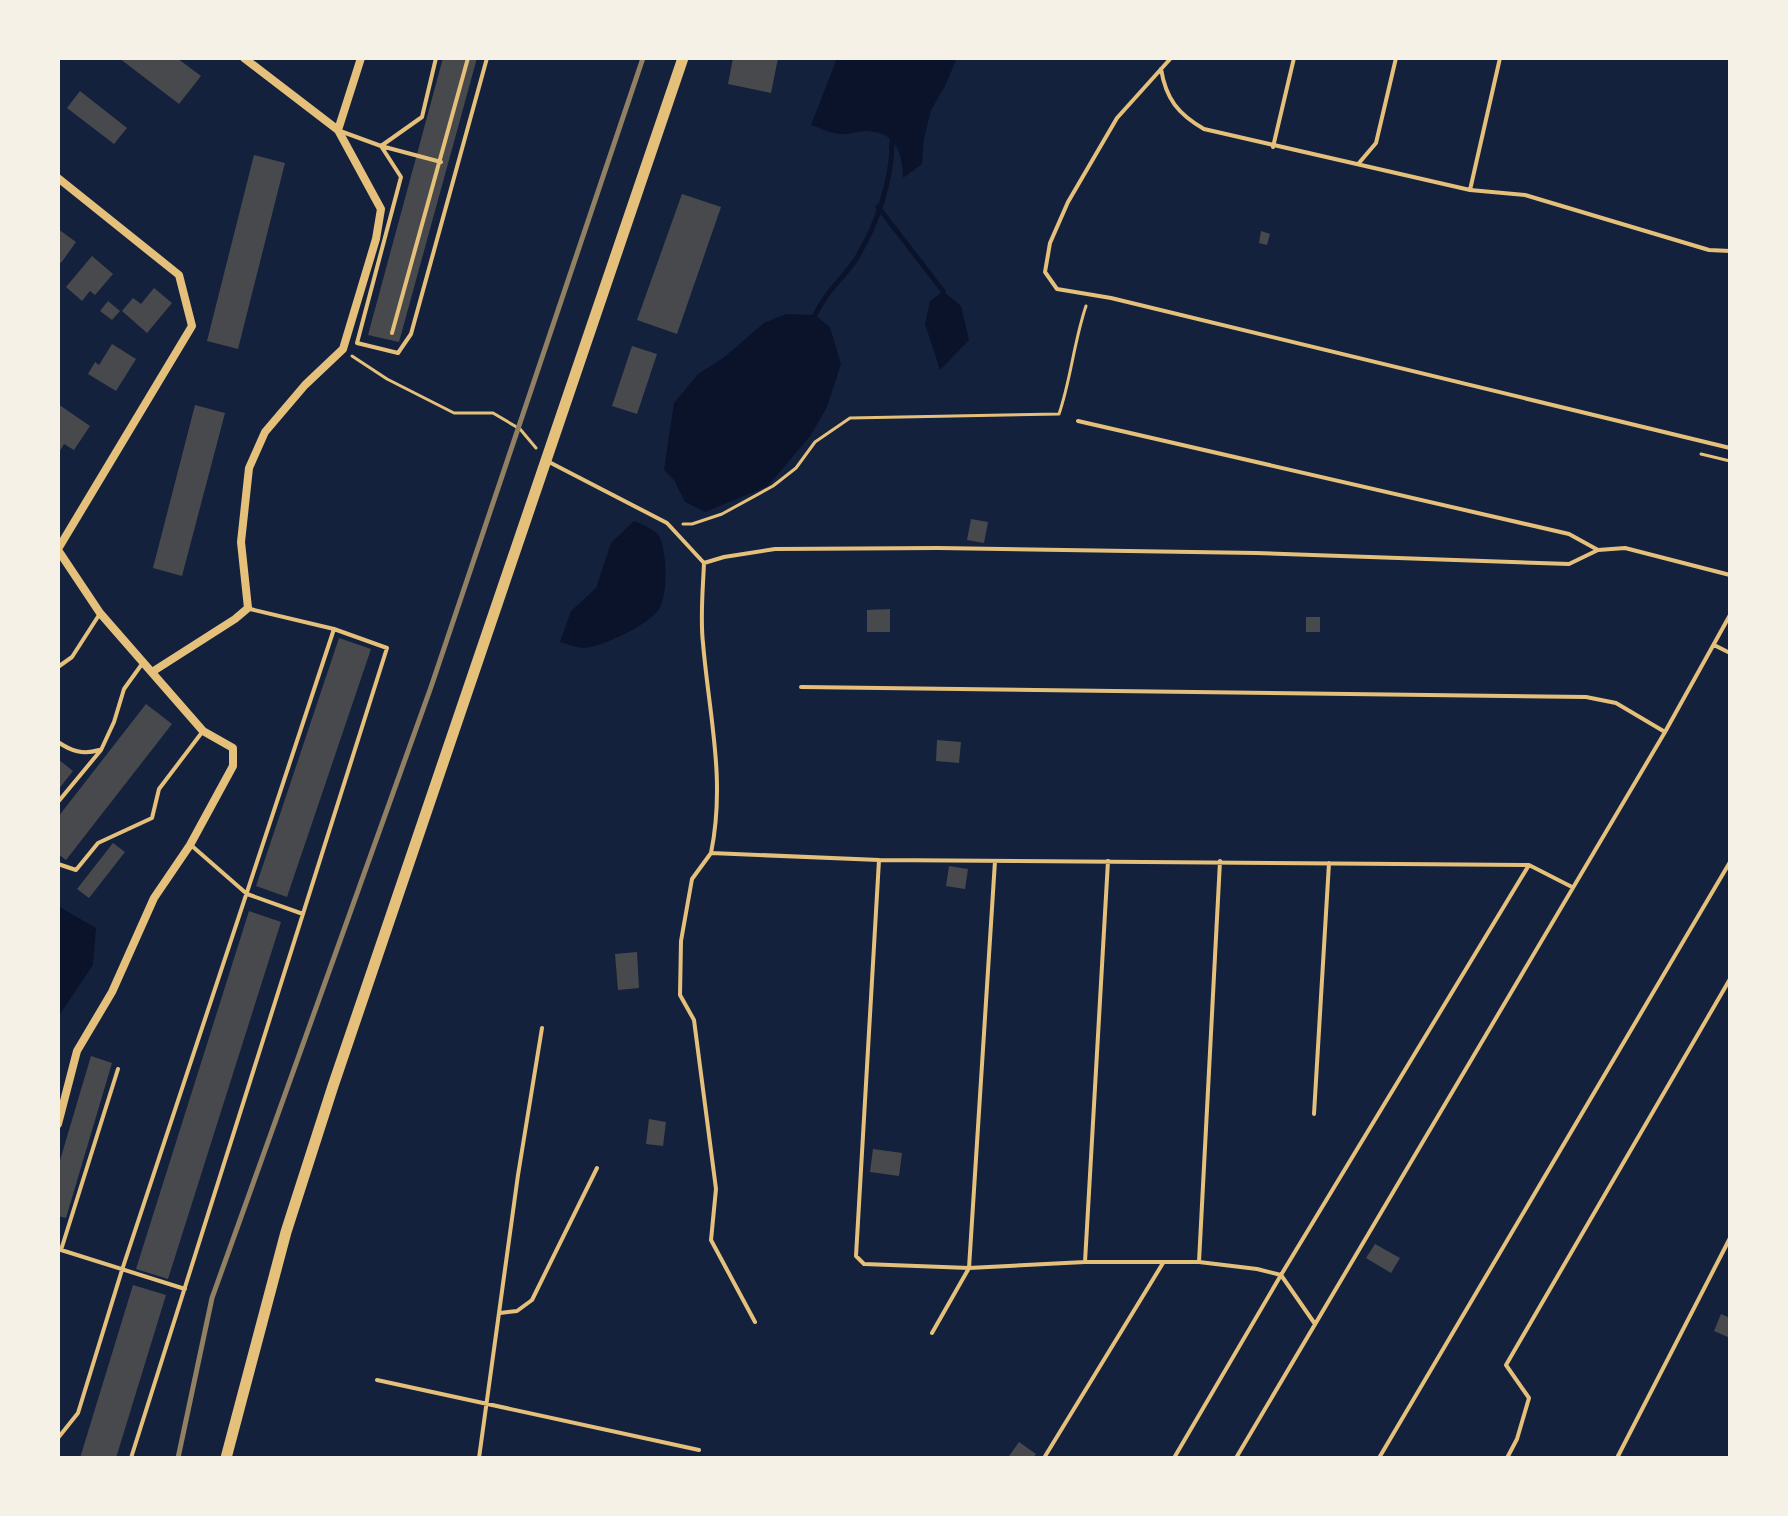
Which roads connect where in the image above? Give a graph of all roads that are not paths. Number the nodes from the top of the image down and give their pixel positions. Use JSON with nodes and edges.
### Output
{"nodes":[{"id":1,"x":244,"y":58,"type":"edge"},
{"id":2,"x":361,"y":58,"type":"edge"},
{"id":3,"x":436,"y":58,"type":"edge"},
{"id":4,"x":468,"y":58,"type":"edge"},
{"id":5,"x":487,"y":58,"type":"edge"},
{"id":6,"x":683,"y":58,"type":"edge"},
{"id":7,"x":1171,"y":58,"type":"edge"},
{"id":8,"x":1294,"y":58,"type":"edge"},
{"id":9,"x":1396,"y":58,"type":"edge"},
{"id":10,"x":1500,"y":58,"type":"edge"},
{"id":11,"x":1161,"y":69,"type":"junction"},
{"id":12,"x":338,"y":130,"type":"junction"},
{"id":13,"x":381,"y":146,"type":"junction"},
{"id":14,"x":1273,"y":147,"type":"junction"},
{"id":15,"x":441,"y":162,"type":"junction"},
{"id":16,"x":1359,"y":164,"type":"junction"},
{"id":17,"x":58,"y":178,"type":"edge"},
{"id":18,"x":1470,"y":190,"type":"junction"},
{"id":19,"x":1730,"y":251,"type":"edge"},
{"id":20,"x":392,"y":333,"type":"dead end"},
{"id":21,"x":1078,"y":421,"type":"dead end"},
{"id":22,"x":1730,"y":448,"type":"edge"},
{"id":23,"x":547,"y":461,"type":"junction"},
{"id":24,"x":58,"y":549,"type":"edge"},
{"id":25,"x":1598,"y":550,"type":"junction"},
{"id":26,"x":704,"y":563,"type":"junction"},
{"id":27,"x":1730,"y":575,"type":"edge"},
{"id":28,"x":248,"y":608,"type":"junction"},
{"id":29,"x":100,"y":613,"type":"junction"},
{"id":30,"x":1730,"y":615,"type":"edge"},
{"id":31,"x":334,"y":629,"type":"junction"},
{"id":32,"x":1714,"y":645,"type":"junction"},
{"id":33,"x":1730,"y":653,"type":"edge"},
{"id":34,"x":143,"y":662,"type":"junction"},
{"id":35,"x":58,"y":667,"type":"edge"},
{"id":36,"x":152,"y":672,"type":"junction"},
{"id":37,"x":801,"y":687,"type":"dead end"},
{"id":38,"x":203,"y":731,"type":"junction"},
{"id":39,"x":1665,"y":732,"type":"junction"},
{"id":40,"x":58,"y":742,"type":"edge"},
{"id":41,"x":101,"y":750,"type":"junction"},
{"id":42,"x":58,"y":802,"type":"edge"},
{"id":43,"x":190,"y":845,"type":"junction"},
{"id":44,"x":711,"y":853,"type":"junction"},
{"id":45,"x":879,"y":860,"type":"junction"},
{"id":46,"x":1108,"y":860,"type":"junction"},
{"id":47,"x":995,"y":861,"type":"junction"},
{"id":48,"x":1220,"y":861,"type":"junction"},
{"id":49,"x":1730,"y":862,"type":"edge"},
{"id":50,"x":1329,"y":863,"type":"junction"},
{"id":51,"x":58,"y":864,"type":"edge"},
{"id":52,"x":1529,"y":865,"type":"junction"},
{"id":53,"x":1572,"y":887,"type":"junction"},
{"id":54,"x":247,"y":894,"type":"junction"},
{"id":55,"x":303,"y":914,"type":"junction"},
{"id":56,"x":1730,"y":979,"type":"edge"},
{"id":57,"x":542,"y":1028,"type":"dead end"},
{"id":58,"x":118,"y":1069,"type":"dead end"},
{"id":59,"x":1314,"y":1114,"type":"dead end"},
{"id":60,"x":58,"y":1124,"type":"edge"},
{"id":61,"x":597,"y":1168,"type":"dead end"},
{"id":62,"x":1730,"y":1238,"type":"edge"},
{"id":63,"x":59,"y":1249,"type":"edge"},
{"id":64,"x":1085,"y":1262,"type":"junction"},
{"id":65,"x":1199,"y":1262,"type":"junction"},
{"id":66,"x":1163,"y":1263,"type":"junction"},
{"id":67,"x":969,"y":1268,"type":"junction"},
{"id":68,"x":122,"y":1270,"type":"junction"},
{"id":69,"x":1281,"y":1275,"type":"junction"},
{"id":70,"x":185,"y":1289,"type":"junction"},
{"id":71,"x":500,"y":1313,"type":"junction"},
{"id":72,"x":755,"y":1322,"type":"dead end"},
{"id":73,"x":1315,"y":1324,"type":"junction"},
{"id":74,"x":932,"y":1333,"type":"dead end"},
{"id":75,"x":377,"y":1380,"type":"dead end"},
{"id":76,"x":488,"y":1403,"type":"junction"},
{"id":77,"x":58,"y":1438,"type":"edge"},
{"id":78,"x":699,"y":1450,"type":"dead end"},
{"id":79,"x":131,"y":1458,"type":"edge"},
{"id":80,"x":226,"y":1458,"type":"edge"},
{"id":81,"x":479,"y":1458,"type":"edge"},
{"id":82,"x":1044,"y":1458,"type":"edge"},
{"id":83,"x":1174,"y":1458,"type":"edge"},
{"id":84,"x":1236,"y":1458,"type":"edge"},
{"id":85,"x":1379,"y":1458,"type":"edge"},
{"id":86,"x":1507,"y":1458,"type":"edge"},
{"id":87,"x":1617,"y":1458,"type":"edge"}],
"edges":[{"from":1,"to":12,"type":"street"},
{"from":2,"to":12,"type":"street"},
{"from":3,"to":13,"type":"lane"},
{"from":4,"to":15,"type":"lane"},
{"from":5,"to":13,"type":"lane"},
{"from":6,"to":23,"type":"main road"},
{"from":7,"to":11,"type":"lane"},
{"from":8,"to":14,"type":"lane"},
{"from":9,"to":16,"type":"lane"},
{"from":10,"to":18,"type":"lane"},
{"from":11,"to":14,"type":"lane"},
{"from":11,"to":22,"type":"lane"},
{"from":12,"to":13,"type":"lane"},
{"from":12,"to":28,"type":"street"},
{"from":13,"to":15,"type":"lane"},
{"from":14,"to":16,"type":"lane"},
{"from":15,"to":20,"type":"lane"},
{"from":16,"to":18,"type":"lane"},
{"from":17,"to":24,"type":"street"},
{"from":18,"to":19,"type":"lane"},
{"from":21,"to":25,"type":"lane"},
{"from":23,"to":26,"type":"lane"},
{"from":23,"to":80,"type":"main road"},
{"from":24,"to":29,"type":"street"},
{"from":25,"to":26,"type":"lane"},
{"from":25,"to":27,"type":"lane"},
{"from":26,"to":44,"type":"lane"},
{"from":28,"to":31,"type":"lane"},
{"from":28,"to":36,"type":"street"},
{"from":29,"to":34,"type":"street"},
{"from":29,"to":35,"type":"lane"},
{"from":30,"to":32,"type":"lane"},
{"from":31,"to":54,"type":"lane"},
{"from":31,"to":55,"type":"lane"},
{"from":32,"to":33,"type":"lane"},
{"from":32,"to":39,"type":"lane"},
{"from":34,"to":36,"type":"street"},
{"from":34,"to":41,"type":"lane"},
{"from":36,"to":38,"type":"street"},
{"from":37,"to":39,"type":"lane"},
{"from":38,"to":43,"type":"street"},
{"from":38,"to":51,"type":"lane"},
{"from":39,"to":53,"type":"lane"},
{"from":40,"to":41,"type":"lane"},
{"from":41,"to":42,"type":"lane"},
{"from":43,"to":54,"type":"lane"},
{"from":43,"to":60,"type":"street"},
{"from":44,"to":45,"type":"lane"},
{"from":44,"to":72,"type":"lane"},
{"from":45,"to":47,"type":"lane"},
{"from":45,"to":67,"type":"lane"},
{"from":46,"to":47,"type":"lane"},
{"from":46,"to":48,"type":"lane"},
{"from":46,"to":64,"type":"lane"},
{"from":47,"to":67,"type":"lane"},
{"from":48,"to":50,"type":"lane"},
{"from":48,"to":65,"type":"lane"},
{"from":49,"to":85,"type":"lane"},
{"from":50,"to":52,"type":"lane"},
{"from":50,"to":59,"type":"lane"},
{"from":52,"to":53,"type":"lane"},
{"from":52,"to":69,"type":"lane"},
{"from":53,"to":73,"type":"lane"},
{"from":54,"to":55,"type":"lane"},
{"from":54,"to":68,"type":"lane"},
{"from":55,"to":70,"type":"lane"},
{"from":56,"to":86,"type":"lane"},
{"from":57,"to":71,"type":"lane"},
{"from":58,"to":63,"type":"lane"},
{"from":61,"to":71,"type":"lane"},
{"from":62,"to":87,"type":"lane"},
{"from":63,"to":68,"type":"lane"},
{"from":64,"to":66,"type":"lane"},
{"from":64,"to":67,"type":"lane"},
{"from":65,"to":66,"type":"lane"},
{"from":65,"to":69,"type":"lane"},
{"from":66,"to":82,"type":"lane"},
{"from":67,"to":74,"type":"lane"},
{"from":68,"to":70,"type":"lane"},
{"from":68,"to":77,"type":"lane"},
{"from":69,"to":73,"type":"lane"},
{"from":69,"to":83,"type":"lane"},
{"from":70,"to":79,"type":"lane"},
{"from":71,"to":76,"type":"lane"},
{"from":73,"to":84,"type":"lane"},
{"from":75,"to":76,"type":"lane"},
{"from":76,"to":78,"type":"lane"},
{"from":76,"to":81,"type":"lane"}]}
